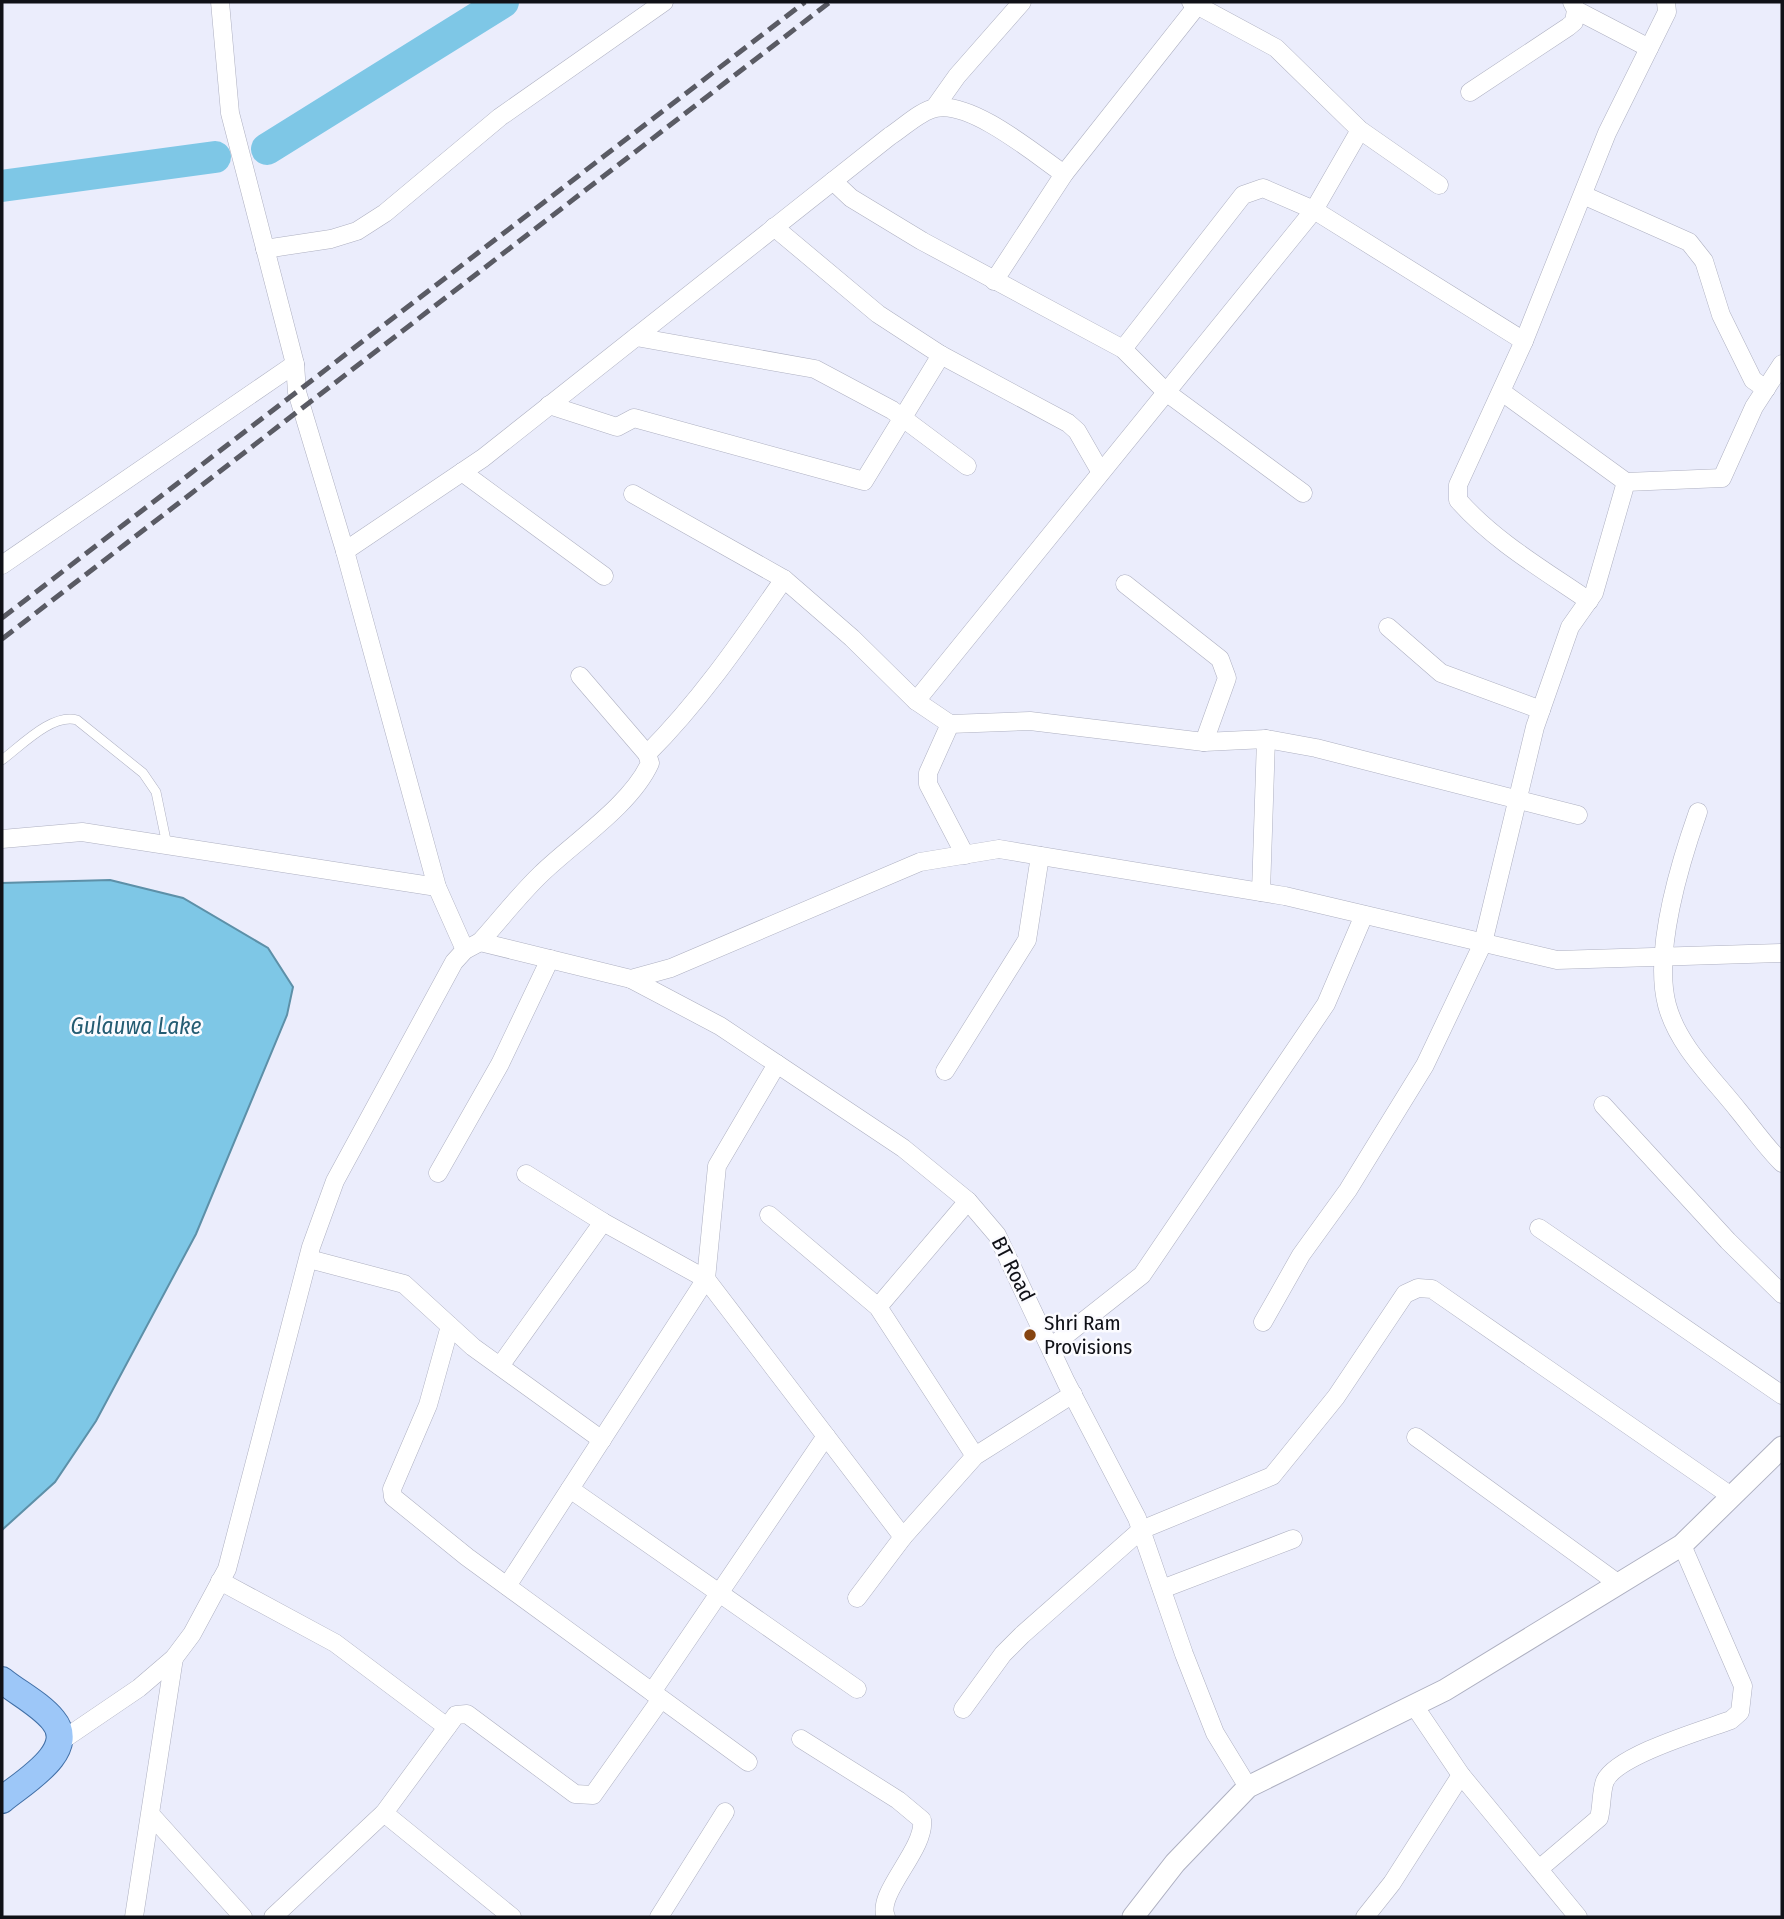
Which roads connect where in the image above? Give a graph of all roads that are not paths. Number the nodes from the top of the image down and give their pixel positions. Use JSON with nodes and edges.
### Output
{"nodes":[{"id":1,"x":220,"y":2,"type":"edge"},
{"id":2,"x":664,"y":2,"type":"edge"},
{"id":3,"x":1023,"y":2,"type":"edge"},
{"id":4,"x":1666,"y":2,"type":"edge"},
{"id":5,"x":1196,"y":4,"type":"edge"},
{"id":6,"x":1574,"y":6,"type":"edge"},
{"id":7,"x":1649,"y":48,"type":"junction"},
{"id":8,"x":1470,"y":92,"type":"dead end"},
{"id":9,"x":935,"y":107,"type":"junction"},
{"id":10,"x":1360,"y":130,"type":"junction"},
{"id":11,"x":1064,"y":174,"type":"junction"},
{"id":12,"x":833,"y":181,"type":"junction"},
{"id":13,"x":1439,"y":185,"type":"dead end"},
{"id":14,"x":1583,"y":195,"type":"junction"},
{"id":15,"x":1314,"y":210,"type":"junction"},
{"id":16,"x":774,"y":227,"type":"junction"},
{"id":17,"x":265,"y":249,"type":"junction"},
{"id":18,"x":994,"y":281,"type":"junction"},
{"id":19,"x":636,"y":337,"type":"junction"},
{"id":20,"x":1524,"y":341,"type":"junction"},
{"id":21,"x":1123,"y":349,"type":"junction"},
{"id":22,"x":941,"y":355,"type":"junction"},
{"id":23,"x":295,"y":364,"type":"junction"},
{"id":24,"x":1782,"y":364,"type":"edge"},
{"id":25,"x":1766,"y":389,"type":"junction"},
{"id":26,"x":1166,"y":392,"type":"junction"},
{"id":27,"x":1502,"y":392,"type":"junction"},
{"id":28,"x":549,"y":405,"type":"junction"},
{"id":29,"x":902,"y":417,"type":"junction"},
{"id":30,"x":967,"y":466,"type":"dead end"},
{"id":31,"x":1100,"y":471,"type":"junction"},
{"id":32,"x":461,"y":472,"type":"junction"},
{"id":33,"x":1626,"y":482,"type":"junction"},
{"id":34,"x":1303,"y":493,"type":"dead end"},
{"id":35,"x":633,"y":494,"type":"dead end"},
{"id":36,"x":345,"y":551,"type":"junction"},
{"id":37,"x":2,"y":565,"type":"edge"},
{"id":38,"x":604,"y":576,"type":"dead end"},
{"id":39,"x":784,"y":579,"type":"junction"},
{"id":40,"x":1125,"y":584,"type":"dead end"},
{"id":41,"x":1589,"y":601,"type":"junction"},
{"id":42,"x":1388,"y":627,"type":"dead end"},
{"id":43,"x":580,"y":676,"type":"dead end"},
{"id":44,"x":916,"y":701,"type":"junction"},
{"id":45,"x":1541,"y":710,"type":"junction"},
{"id":46,"x":950,"y":724,"type":"junction"},
{"id":47,"x":1266,"y":739,"type":"junction"},
{"id":48,"x":1204,"y":742,"type":"junction"},
{"id":49,"x":647,"y":754,"type":"junction"},
{"id":50,"x":2,"y":760,"type":"edge"},
{"id":51,"x":1517,"y":801,"type":"junction"},
{"id":52,"x":1698,"y":812,"type":"dead end"},
{"id":53,"x":1578,"y":815,"type":"dead end"},
{"id":54,"x":2,"y":839,"type":"edge"},
{"id":55,"x":167,"y":845,"type":"junction"},
{"id":56,"x":965,"y":855,"type":"junction"},
{"id":57,"x":1040,"y":856,"type":"junction"},
{"id":58,"x":437,"y":887,"type":"junction"},
{"id":59,"x":1261,"y":892,"type":"junction"},
{"id":60,"x":1364,"y":915,"type":"junction"},
{"id":61,"x":1483,"y":943,"type":"junction"},
{"id":62,"x":472,"y":946,"type":"junction"},
{"id":63,"x":1782,"y":953,"type":"edge"},
{"id":64,"x":1665,"y":955,"type":"junction"},
{"id":65,"x":550,"y":959,"type":"junction"},
{"id":66,"x":631,"y":979,"type":"junction"},
{"id":67,"x":777,"y":1064,"type":"junction"},
{"id":68,"x":945,"y":1071,"type":"dead end"},
{"id":69,"x":1603,"y":1105,"type":"dead end"},
{"id":70,"x":1782,"y":1163,"type":"edge"},
{"id":71,"x":438,"y":1173,"type":"dead end"},
{"id":72,"x":526,"y":1174,"type":"dead end"},
{"id":73,"x":968,"y":1201,"type":"junction"},
{"id":74,"x":769,"y":1215,"type":"dead end"},
{"id":75,"x":603,"y":1223,"type":"junction"},
{"id":76,"x":1539,"y":1228,"type":"dead end"},
{"id":77,"x":309,"y":1258,"type":"junction"},
{"id":78,"x":706,"y":1279,"type":"junction"},
{"id":79,"x":1782,"y":1294,"type":"edge"},
{"id":80,"x":878,"y":1307,"type":"junction"},
{"id":81,"x":1264,"y":1322,"type":"dead end"},
{"id":82,"x":450,"y":1326,"type":"junction"},
{"id":83,"x":1052,"y":1346,"type":"junction"},
{"id":84,"x":500,"y":1366,"type":"junction"},
{"id":85,"x":1073,"y":1394,"type":"junction"},
{"id":86,"x":1782,"y":1395,"type":"edge"},
{"id":87,"x":827,"y":1436,"type":"junction"},
{"id":88,"x":1416,"y":1437,"type":"dead end"},
{"id":89,"x":602,"y":1440,"type":"junction"},
{"id":90,"x":1782,"y":1447,"type":"edge"},
{"id":91,"x":975,"y":1456,"type":"junction"},
{"id":92,"x":570,"y":1489,"type":"junction"},
{"id":93,"x":1731,"y":1496,"type":"junction"},
{"id":94,"x":1141,"y":1530,"type":"junction"},
{"id":95,"x":904,"y":1537,"type":"junction"},
{"id":96,"x":1293,"y":1539,"type":"dead end"},
{"id":97,"x":1682,"y":1545,"type":"junction"},
{"id":98,"x":220,"y":1581,"type":"junction"},
{"id":99,"x":1616,"y":1582,"type":"junction"},
{"id":100,"x":507,"y":1586,"type":"junction"},
{"id":101,"x":1161,"y":1589,"type":"junction"},
{"id":102,"x":720,"y":1592,"type":"junction"},
{"id":103,"x":857,"y":1598,"type":"dead end"},
{"id":104,"x":174,"y":1658,"type":"junction"},
{"id":105,"x":2,"y":1680,"type":"edge"},
{"id":106,"x":857,"y":1689,"type":"dead end"},
{"id":107,"x":656,"y":1696,"type":"junction"},
{"id":108,"x":1415,"y":1707,"type":"junction"},
{"id":109,"x":963,"y":1709,"type":"dead end"},
{"id":110,"x":447,"y":1727,"type":"junction"},
{"id":111,"x":801,"y":1739,"type":"dead end"},
{"id":112,"x":61,"y":1741,"type":"junction"},
{"id":113,"x":748,"y":1762,"type":"dead end"},
{"id":114,"x":1461,"y":1774,"type":"junction"},
{"id":115,"x":1248,"y":1787,"type":"junction"},
{"id":116,"x":2,"y":1800,"type":"edge"},
{"id":117,"x":725,"y":1812,"type":"dead end"},
{"id":118,"x":384,"y":1813,"type":"junction"},
{"id":119,"x":152,"y":1816,"type":"junction"},
{"id":120,"x":1539,"y":1869,"type":"junction"},
{"id":121,"x":134,"y":1917,"type":"edge"},
{"id":122,"x":243,"y":1917,"type":"edge"},
{"id":123,"x":273,"y":1917,"type":"edge"},
{"id":124,"x":512,"y":1917,"type":"edge"},
{"id":125,"x":659,"y":1917,"type":"edge"},
{"id":126,"x":886,"y":1917,"type":"edge"},
{"id":127,"x":1133,"y":1917,"type":"edge"},
{"id":128,"x":1365,"y":1917,"type":"edge"},
{"id":129,"x":1578,"y":1917,"type":"edge"}],
"edges":[{"from":1,"to":17,"type":"street"},
{"from":2,"to":17,"type":"street"},
{"from":3,"to":9,"type":"street"},
{"from":4,"to":7,"type":"street"},
{"from":5,"to":10,"type":"street"},
{"from":5,"to":11,"type":"street"},
{"from":6,"to":7,"type":"street"},
{"from":6,"to":8,"type":"street"},
{"from":7,"to":14,"type":"street"},
{"from":9,"to":11,"type":"street"},
{"from":9,"to":12,"type":"street"},
{"from":10,"to":13,"type":"street"},
{"from":10,"to":15,"type":"street"},
{"from":11,"to":18,"type":"street"},
{"from":12,"to":16,"type":"street"},
{"from":12,"to":18,"type":"street"},
{"from":14,"to":20,"type":"street"},
{"from":14,"to":25,"type":"street"},
{"from":15,"to":20,"type":"street"},
{"from":15,"to":21,"type":"street"},
{"from":15,"to":26,"type":"street"},
{"from":16,"to":19,"type":"street"},
{"from":16,"to":22,"type":"street"},
{"from":17,"to":23,"type":"street"},
{"from":18,"to":21,"type":"street"},
{"from":19,"to":28,"type":"street"},
{"from":19,"to":29,"type":"street"},
{"from":20,"to":27,"type":"street"},
{"from":21,"to":26,"type":"street"},
{"from":22,"to":29,"type":"street"},
{"from":22,"to":31,"type":"street"},
{"from":23,"to":36,"type":"street"},
{"from":23,"to":37,"type":"street"},
{"from":24,"to":25,"type":"street"},
{"from":25,"to":33,"type":"street"},
{"from":26,"to":31,"type":"street"},
{"from":26,"to":34,"type":"street"},
{"from":27,"to":33,"type":"street"},
{"from":27,"to":41,"type":"street"},
{"from":28,"to":29,"type":"street"},
{"from":28,"to":32,"type":"street"},
{"from":29,"to":30,"type":"street"},
{"from":31,"to":44,"type":"street"},
{"from":32,"to":36,"type":"street"},
{"from":32,"to":38,"type":"street"},
{"from":33,"to":41,"type":"street"},
{"from":35,"to":39,"type":"street"},
{"from":36,"to":58,"type":"street"},
{"from":39,"to":44,"type":"street"},
{"from":39,"to":49,"type":"street"},
{"from":40,"to":48,"type":"street"},
{"from":41,"to":45,"type":"street"},
{"from":42,"to":45,"type":"street"},
{"from":43,"to":49,"type":"street"},
{"from":44,"to":46,"type":"street"},
{"from":45,"to":51,"type":"street"},
{"from":46,"to":48,"type":"street"},
{"from":46,"to":56,"type":"street"},
{"from":47,"to":48,"type":"street"},
{"from":47,"to":51,"type":"street"},
{"from":47,"to":59,"type":"street"},
{"from":49,"to":62,"type":"street"},
{"from":50,"to":55,"type":"lane"},
{"from":51,"to":53,"type":"street"},
{"from":51,"to":61,"type":"street"},
{"from":52,"to":64,"type":"street"},
{"from":54,"to":55,"type":"street"},
{"from":55,"to":58,"type":"street"},
{"from":56,"to":57,"type":"street"},
{"from":56,"to":66,"type":"street"},
{"from":57,"to":59,"type":"street"},
{"from":57,"to":68,"type":"street"},
{"from":58,"to":62,"type":"street"},
{"from":59,"to":60,"type":"street"},
{"from":60,"to":61,"type":"street"},
{"from":60,"to":83,"type":"street"},
{"from":61,"to":64,"type":"street"},
{"from":61,"to":81,"type":"street"},
{"from":62,"to":65,"type":"street","name":"BT Road"},
{"from":62,"to":77,"type":"street"},
{"from":63,"to":64,"type":"street"},
{"from":64,"to":70,"type":"street"},
{"from":65,"to":66,"type":"street","name":"BT Road"},
{"from":65,"to":71,"type":"street"},
{"from":66,"to":67,"type":"street","name":"BT Road"},
{"from":67,"to":73,"type":"street","name":"BT Road"},
{"from":67,"to":78,"type":"street"},
{"from":69,"to":79,"type":"street"},
{"from":72,"to":75,"type":"street"},
{"from":73,"to":80,"type":"street"},
{"from":73,"to":83,"type":"street","name":"BT Road"},
{"from":74,"to":80,"type":"street"},
{"from":75,"to":78,"type":"street"},
{"from":75,"to":84,"type":"street"},
{"from":76,"to":86,"type":"street"},
{"from":77,"to":82,"type":"street"},
{"from":77,"to":98,"type":"street"},
{"from":78,"to":87,"type":"street"},
{"from":78,"to":89,"type":"street"},
{"from":80,"to":91,"type":"street"},
{"from":82,"to":84,"type":"street"},
{"from":82,"to":100,"type":"street"},
{"from":83,"to":85,"type":"street","name":"BT Road"},
{"from":84,"to":89,"type":"street"},
{"from":85,"to":91,"type":"street"},
{"from":85,"to":94,"type":"street","name":"BT Road"},
{"from":87,"to":95,"type":"street"},
{"from":87,"to":102,"type":"street"},
{"from":88,"to":99,"type":"street"},
{"from":89,"to":92,"type":"street"},
{"from":90,"to":93,"type":"street"},
{"from":91,"to":95,"type":"street"},
{"from":92,"to":100,"type":"street"},
{"from":92,"to":102,"type":"street"},
{"from":93,"to":94,"type":"street"},
{"from":93,"to":97,"type":"street"},
{"from":94,"to":101,"type":"street","name":"BT Road"},
{"from":94,"to":109,"type":"street"},
{"from":95,"to":103,"type":"street"},
{"from":96,"to":101,"type":"street"},
{"from":97,"to":99,"type":"street"},
{"from":97,"to":120,"type":"street"},
{"from":98,"to":104,"type":"street"},
{"from":98,"to":110,"type":"street"},
{"from":99,"to":108,"type":"street"},
{"from":100,"to":107,"type":"street"},
{"from":101,"to":115,"type":"street","name":"BT Road"},
{"from":102,"to":106,"type":"street"},
{"from":102,"to":107,"type":"street"},
{"from":104,"to":112,"type":"street"},
{"from":104,"to":119,"type":"street"},
{"from":105,"to":112,"type":"main road"},
{"from":107,"to":110,"type":"street"},
{"from":107,"to":113,"type":"street"},
{"from":108,"to":114,"type":"street"},
{"from":108,"to":115,"type":"street"},
{"from":110,"to":118,"type":"street"},
{"from":111,"to":126,"type":"street"},
{"from":112,"to":116,"type":"main road"},
{"from":114,"to":120,"type":"street"},
{"from":114,"to":128,"type":"street"},
{"from":115,"to":127,"type":"street"},
{"from":117,"to":125,"type":"street"},
{"from":118,"to":123,"type":"street"},
{"from":118,"to":124,"type":"street"},
{"from":119,"to":121,"type":"street"},
{"from":119,"to":122,"type":"street"},
{"from":120,"to":129,"type":"street"}]}
